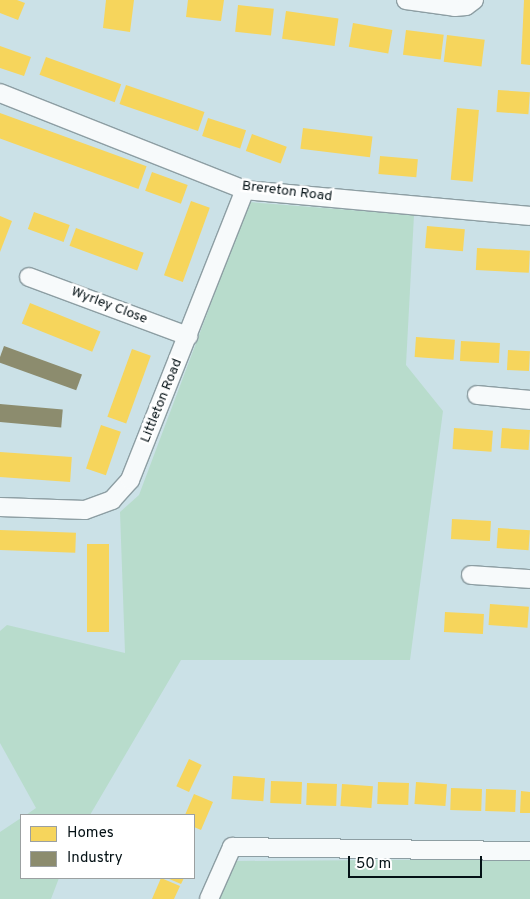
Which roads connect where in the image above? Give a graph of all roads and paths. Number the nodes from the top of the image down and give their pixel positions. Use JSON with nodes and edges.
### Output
{"nodes":[{"id":1,"x":406,"y":0,"type":"edge"},
{"id":2,"x":474,"y":0,"type":"edge"},
{"id":3,"x":0,"y":93,"type":"edge"},
{"id":4,"x":245,"y":190,"type":"junction"},
{"id":5,"x":530,"y":216,"type":"edge"},
{"id":6,"x":29,"y":277,"type":"dead end"},
{"id":7,"x":188,"y":336,"type":"junction"},
{"id":8,"x":477,"y":395,"type":"dead end"},
{"id":9,"x":530,"y":400,"type":"edge"},
{"id":10,"x":0,"y":507,"type":"edge"},
{"id":11,"x":470,"y":575,"type":"dead end"},
{"id":12,"x":530,"y":579,"type":"edge"},
{"id":13,"x":530,"y":851,"type":"edge"},
{"id":14,"x":209,"y":899,"type":"edge"}],
"edges":[{"from":1,"to":2,"type":"street"},
{"from":3,"to":4,"type":"street","name":"Brereton Road"},
{"from":4,"to":5,"type":"street","name":"Brereton Road"},
{"from":4,"to":7,"type":"street","name":"Littleton Road"},
{"from":6,"to":7,"type":"street","name":"Wyrley Close"},
{"from":7,"to":10,"type":"street","name":"Littleton Road"},
{"from":8,"to":9,"type":"street"},
{"from":11,"to":12,"type":"street"},
{"from":13,"to":14,"type":"street"}]}
